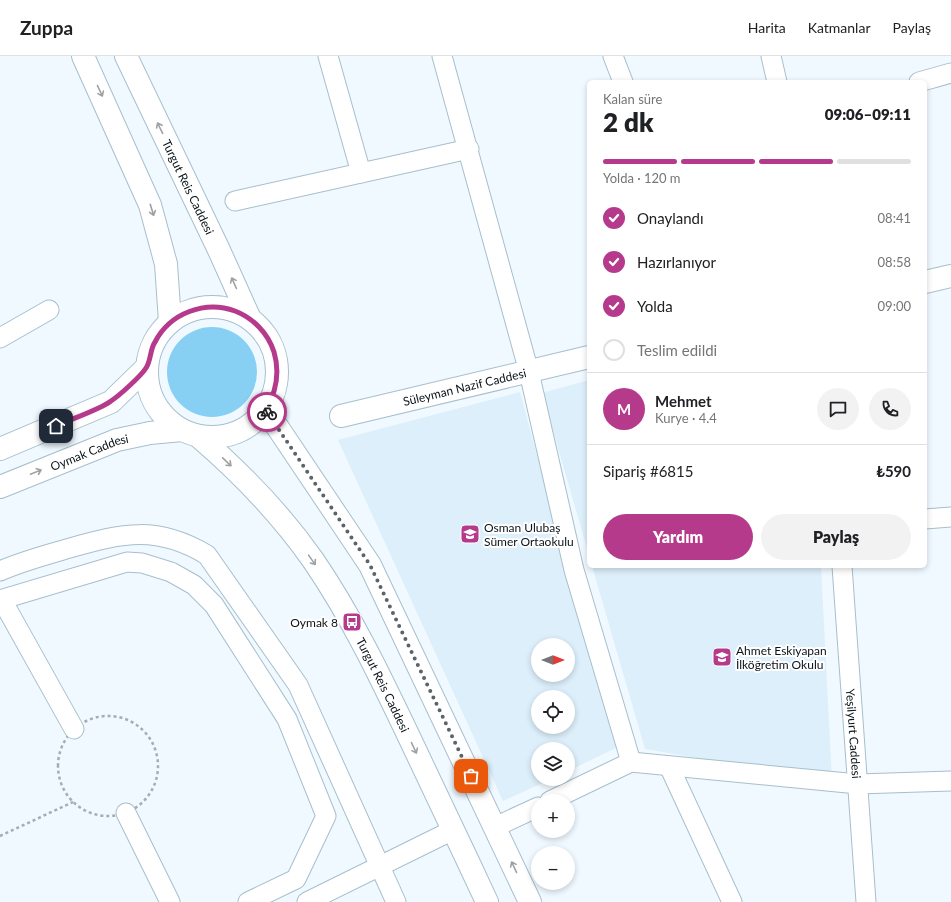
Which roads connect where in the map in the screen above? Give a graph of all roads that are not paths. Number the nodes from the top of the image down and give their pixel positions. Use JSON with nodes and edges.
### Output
{"nodes":[{"id":1,"x":83,"y":56,"type":"edge"},
{"id":2,"x":126,"y":56,"type":"edge"},
{"id":3,"x":328,"y":56,"type":"edge"},
{"id":4,"x":442,"y":56,"type":"edge"},
{"id":5,"x":613,"y":56,"type":"edge"},
{"id":6,"x":771,"y":56,"type":"edge"},
{"id":7,"x":951,"y":73,"type":"edge"},
{"id":8,"x":622,"y":80,"type":"edge"},
{"id":9,"x":777,"y":80,"type":"edge"},
{"id":10,"x":926,"y":80,"type":"edge"},
{"id":11,"x":469,"y":149,"type":"junction"},
{"id":12,"x":361,"y":173,"type":"junction"},
{"id":13,"x":236,"y":201,"type":"dead end"},
{"id":14,"x":951,"y":276,"type":"edge"},
{"id":15,"x":927,"y":282,"type":"edge"},
{"id":16,"x":49,"y":310,"type":"dead end"},
{"id":17,"x":250,"y":319,"type":"junction"},
{"id":18,"x":170,"y":322,"type":"junction"},
{"id":19,"x":0,"y":338,"type":"edge"},
{"id":20,"x":587,"y":358,"type":"edge"},
{"id":21,"x":147,"y":367,"type":"junction"},
{"id":22,"x":529,"y":372,"type":"junction"},
{"id":23,"x":266,"y":410,"type":"junction"},
{"id":24,"x":341,"y":416,"type":"dead end"},
{"id":25,"x":190,"y":433,"type":"junction"},
{"id":26,"x":0,"y":449,"type":"edge"},
{"id":27,"x":0,"y":487,"type":"edge"},
{"id":28,"x":951,"y":517,"type":"edge"},
{"id":29,"x":927,"y":519,"type":"edge"},
{"id":30,"x":842,"y":568,"type":"edge"},
{"id":31,"x":0,"y":571,"type":"edge"},
{"id":32,"x":1,"y":600,"type":"edge"},
{"id":33,"x":74,"y":729,"type":"road end"},
{"id":34,"x":631,"y":762,"type":"junction"},
{"id":35,"x":669,"y":766,"type":"junction"},
{"id":36,"x":951,"y":781,"type":"edge"},
{"id":37,"x":858,"y":784,"type":"junction"},
{"id":38,"x":565,"y":794,"type":"edge"},
{"id":39,"x":531,"y":810,"type":"edge"},
{"id":40,"x":126,"y":813,"type":"road end"},
{"id":41,"x":495,"y":827,"type":"junction"},
{"id":42,"x":453,"y":830,"type":"junction"},
{"id":43,"x":379,"y":867,"type":"junction"},
{"id":44,"x":170,"y":902,"type":"edge"},
{"id":45,"x":248,"y":902,"type":"edge"},
{"id":46,"x":307,"y":902,"type":"edge"},
{"id":47,"x":396,"y":902,"type":"edge"},
{"id":48,"x":487,"y":902,"type":"edge"},
{"id":49,"x":530,"y":902,"type":"edge"},
{"id":50,"x":732,"y":902,"type":"edge"},
{"id":51,"x":866,"y":902,"type":"edge"}],
"edges":[{"from":1,"to":18,"type":"street","one_way":true},
{"from":17,"to":2,"type":"street","name":"Turgut Reis Caddesi","one_way":true},
{"from":3,"to":12,"type":"street"},
{"from":4,"to":11,"type":"street"},
{"from":5,"to":8,"type":"street"},
{"from":6,"to":9,"type":"street"},
{"from":7,"to":10,"type":"street"},
{"from":11,"to":12,"type":"street"},
{"from":11,"to":22,"type":"street"},
{"from":12,"to":13,"type":"street"},
{"from":14,"to":15,"type":"street"},
{"from":16,"to":19,"type":"street"},
{"from":17,"to":18,"type":"street"},
{"from":17,"to":23,"type":"street"},
{"from":18,"to":21,"type":"street"},
{"from":20,"to":22,"type":"street","name":"Süleyman Nazif Caddesi"},
{"from":21,"to":25,"type":"street"},
{"from":21,"to":26,"type":"street"},
{"from":22,"to":24,"type":"street","name":"Süleyman Nazif Caddesi"},
{"from":22,"to":34,"type":"street"},
{"from":23,"to":25,"type":"street"},
{"from":23,"to":41,"type":"street"},
{"from":27,"to":25,"type":"street","name":"Oymak Caddesi","one_way":true},
{"from":25,"to":42,"type":"street","name":"Turgut Reis Caddesi","one_way":true},
{"from":28,"to":29,"type":"street"},
{"from":30,"to":37,"type":"street","name":"Yeşilyurt Caddesi"},
{"from":31,"to":43,"type":"street"},
{"from":32,"to":33,"type":"street"},
{"from":32,"to":45,"type":"street"},
{"from":34,"to":35,"type":"street"},
{"from":34,"to":38,"type":"street"},
{"from":35,"to":37,"type":"street"},
{"from":35,"to":50,"type":"street"},
{"from":36,"to":37,"type":"street"},
{"from":37,"to":51,"type":"street","name":"Yeşilyurt Caddesi"},
{"from":39,"to":41,"type":"street"},
{"from":40,"to":44,"type":"street"},
{"from":49,"to":41,"type":"street","one_way":true},
{"from":42,"to":43,"type":"street"},
{"from":42,"to":48,"type":"street","name":"Turgut Reis Caddesi"},
{"from":43,"to":46,"type":"street"},
{"from":43,"to":47,"type":"street"}]}
